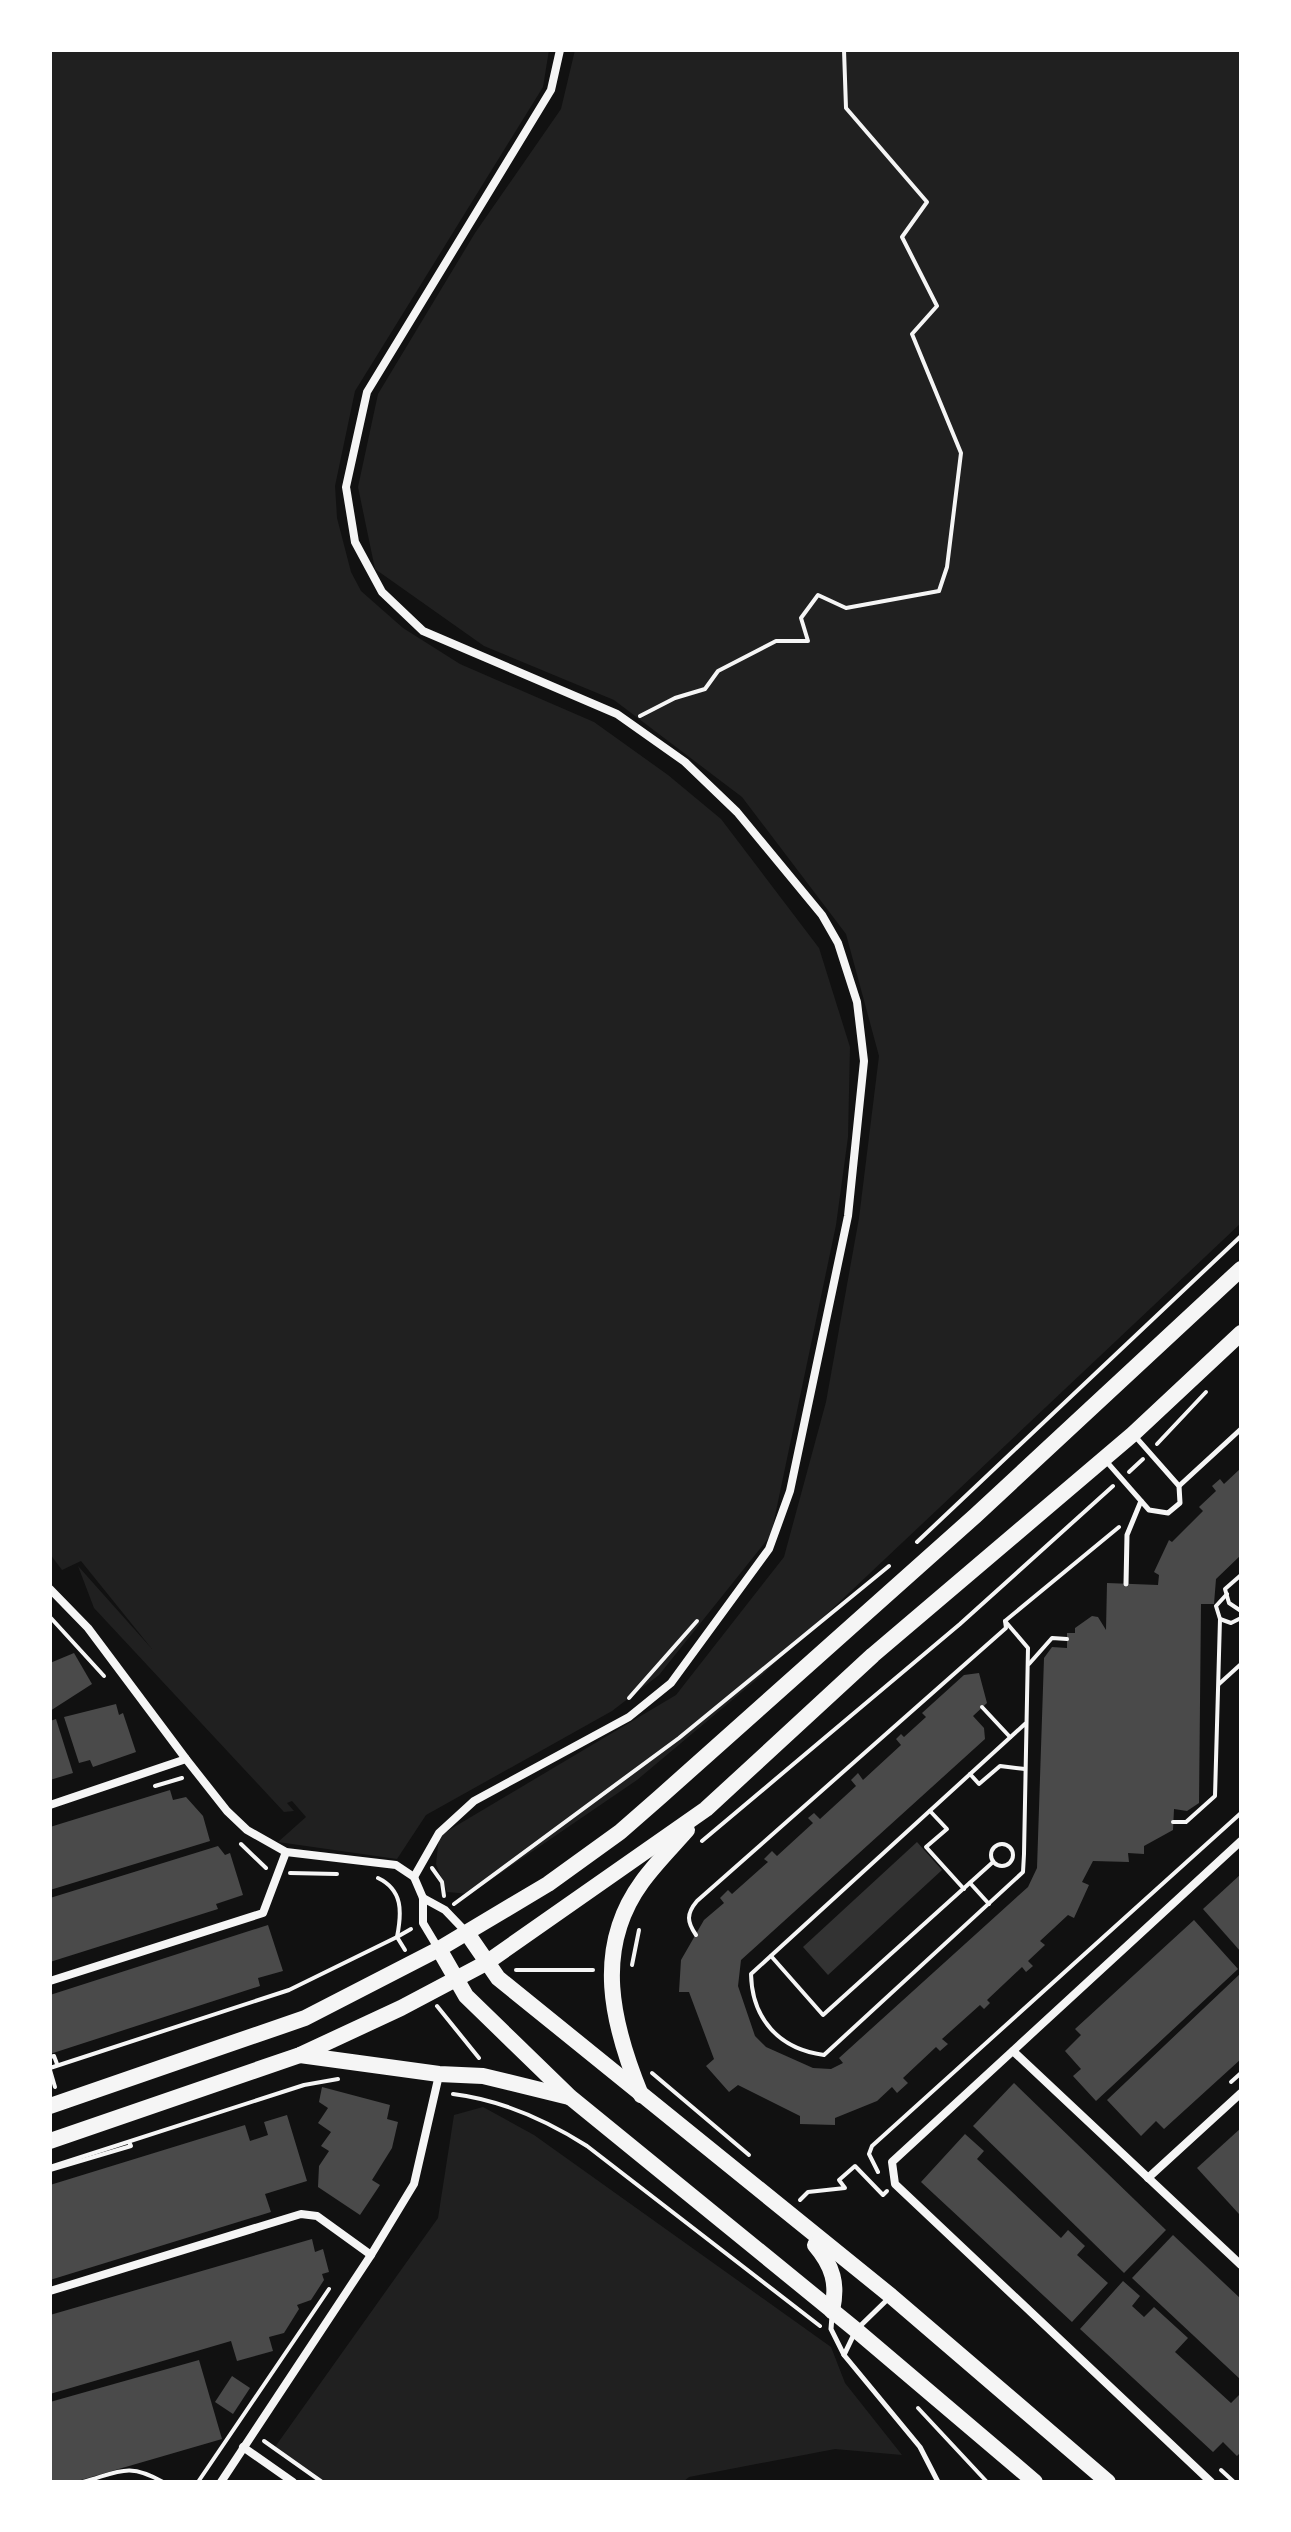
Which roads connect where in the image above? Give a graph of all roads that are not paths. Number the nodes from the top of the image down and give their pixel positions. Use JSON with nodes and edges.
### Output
{"nodes":[{"id":1,"x":560,"y":50,"type":"edge"},
{"id":2,"x":1241,"y":1269,"type":"edge"},
{"id":3,"x":1241,"y":1333,"type":"edge"},
{"id":4,"x":1241,"y":1429,"type":"edge"},
{"id":5,"x":1133,"y":1434,"type":"junction"},
{"id":6,"x":1105,"y":1459,"type":"junction"},
{"id":7,"x":1179,"y":1486,"type":"junction"},
{"id":8,"x":1141,"y":1501,"type":"junction"},
{"id":9,"x":1126,"y":1584,"type":"dead end"},
{"id":10,"x":50,"y":1589,"type":"edge"},
{"id":11,"x":186,"y":1759,"type":"junction"},
{"id":12,"x":50,"y":1805,"type":"edge"},
{"id":13,"x":706,"y":1809,"type":"junction"},
{"id":14,"x":1241,"y":1841,"type":"edge"},
{"id":15,"x":286,"y":1852,"type":"junction"},
{"id":16,"x":414,"y":1877,"type":"junction"},
{"id":17,"x":423,"y":1898,"type":"junction"},
{"id":18,"x":467,"y":1933,"type":"junction"},
{"id":19,"x":439,"y":1949,"type":"junction"},
{"id":20,"x":486,"y":1963,"type":"junction"},
{"id":21,"x":455,"y":1980,"type":"junction"},
{"id":22,"x":50,"y":1981,"type":"edge"},
{"id":23,"x":1013,"y":2051,"type":"junction"},
{"id":24,"x":300,"y":2055,"type":"junction"},
{"id":25,"x":439,"y":2074,"type":"junction"},
{"id":26,"x":1241,"y":2093,"type":"edge"},
{"id":27,"x":642,"y":2096,"type":"junction"},
{"id":28,"x":570,"y":2097,"type":"junction"},
{"id":29,"x":50,"y":2106,"type":"edge"},
{"id":30,"x":50,"y":2141,"type":"edge"},
{"id":31,"x":1148,"y":2178,"type":"junction"},
{"id":32,"x":796,"y":2223,"type":"junction"},
{"id":33,"x":371,"y":2255,"type":"junction"},
{"id":34,"x":1241,"y":2265,"type":"edge"},
{"id":35,"x":50,"y":2291,"type":"edge"},
{"id":36,"x":891,"y":2296,"type":"junction"},
{"id":37,"x":832,"y":2311,"type":"junction"},
{"id":38,"x":856,"y":2330,"type":"junction"},
{"id":39,"x":844,"y":2355,"type":"junction"},
{"id":40,"x":243,"y":2447,"type":"junction"},
{"id":41,"x":221,"y":2482,"type":"edge"},
{"id":42,"x":293,"y":2482,"type":"edge"},
{"id":43,"x":938,"y":2482,"type":"edge"},
{"id":44,"x":1035,"y":2482,"type":"edge"},
{"id":45,"x":1108,"y":2482,"type":"edge"},
{"id":46,"x":1211,"y":2482,"type":"edge"}],
"edges":[{"from":1,"to":16,"type":"street"},
{"from":2,"to":18,"type":"main road"},
{"from":3,"to":5,"type":"main road"},
{"from":4,"to":7,"type":"lane"},
{"from":5,"to":6,"type":"main road"},
{"from":5,"to":7,"type":"lane"},
{"from":6,"to":8,"type":"lane"},
{"from":6,"to":13,"type":"main road"},
{"from":7,"to":8,"type":"lane"},
{"from":8,"to":9,"type":"lane"},
{"from":10,"to":11,"type":"street"},
{"from":11,"to":12,"type":"street"},
{"from":11,"to":15,"type":"street"},
{"from":13,"to":20,"type":"main road"},
{"from":13,"to":27,"type":"main road"},
{"from":14,"to":23,"type":"street"},
{"from":15,"to":16,"type":"street"},
{"from":15,"to":22,"type":"street"},
{"from":16,"to":17,"type":"street"},
{"from":17,"to":18,"type":"street"},
{"from":17,"to":19,"type":"street"},
{"from":18,"to":19,"type":"main road"},
{"from":18,"to":20,"type":"main road"},
{"from":19,"to":21,"type":"main road"},
{"from":19,"to":29,"type":"main road"},
{"from":20,"to":21,"type":"main road"},
{"from":20,"to":27,"type":"main road"},
{"from":21,"to":24,"type":"main road"},
{"from":21,"to":28,"type":"main road"},
{"from":23,"to":31,"type":"street"},
{"from":23,"to":46,"type":"street"},
{"from":24,"to":25,"type":"main road"},
{"from":24,"to":30,"type":"main road"},
{"from":25,"to":28,"type":"main road"},
{"from":25,"to":33,"type":"street"},
{"from":26,"to":31,"type":"street"},
{"from":27,"to":32,"type":"main road"},
{"from":28,"to":37,"type":"main road"},
{"from":31,"to":34,"type":"street"},
{"from":32,"to":36,"type":"main road"},
{"from":32,"to":37,"type":"main road"},
{"from":33,"to":35,"type":"street"},
{"from":33,"to":40,"type":"street"},
{"from":36,"to":38,"type":"lane"},
{"from":36,"to":45,"type":"main road"},
{"from":37,"to":38,"type":"main road"},
{"from":37,"to":39,"type":"lane"},
{"from":38,"to":39,"type":"lane"},
{"from":38,"to":44,"type":"main road"},
{"from":39,"to":43,"type":"lane"},
{"from":40,"to":41,"type":"street"},
{"from":40,"to":42,"type":"street"}]}
